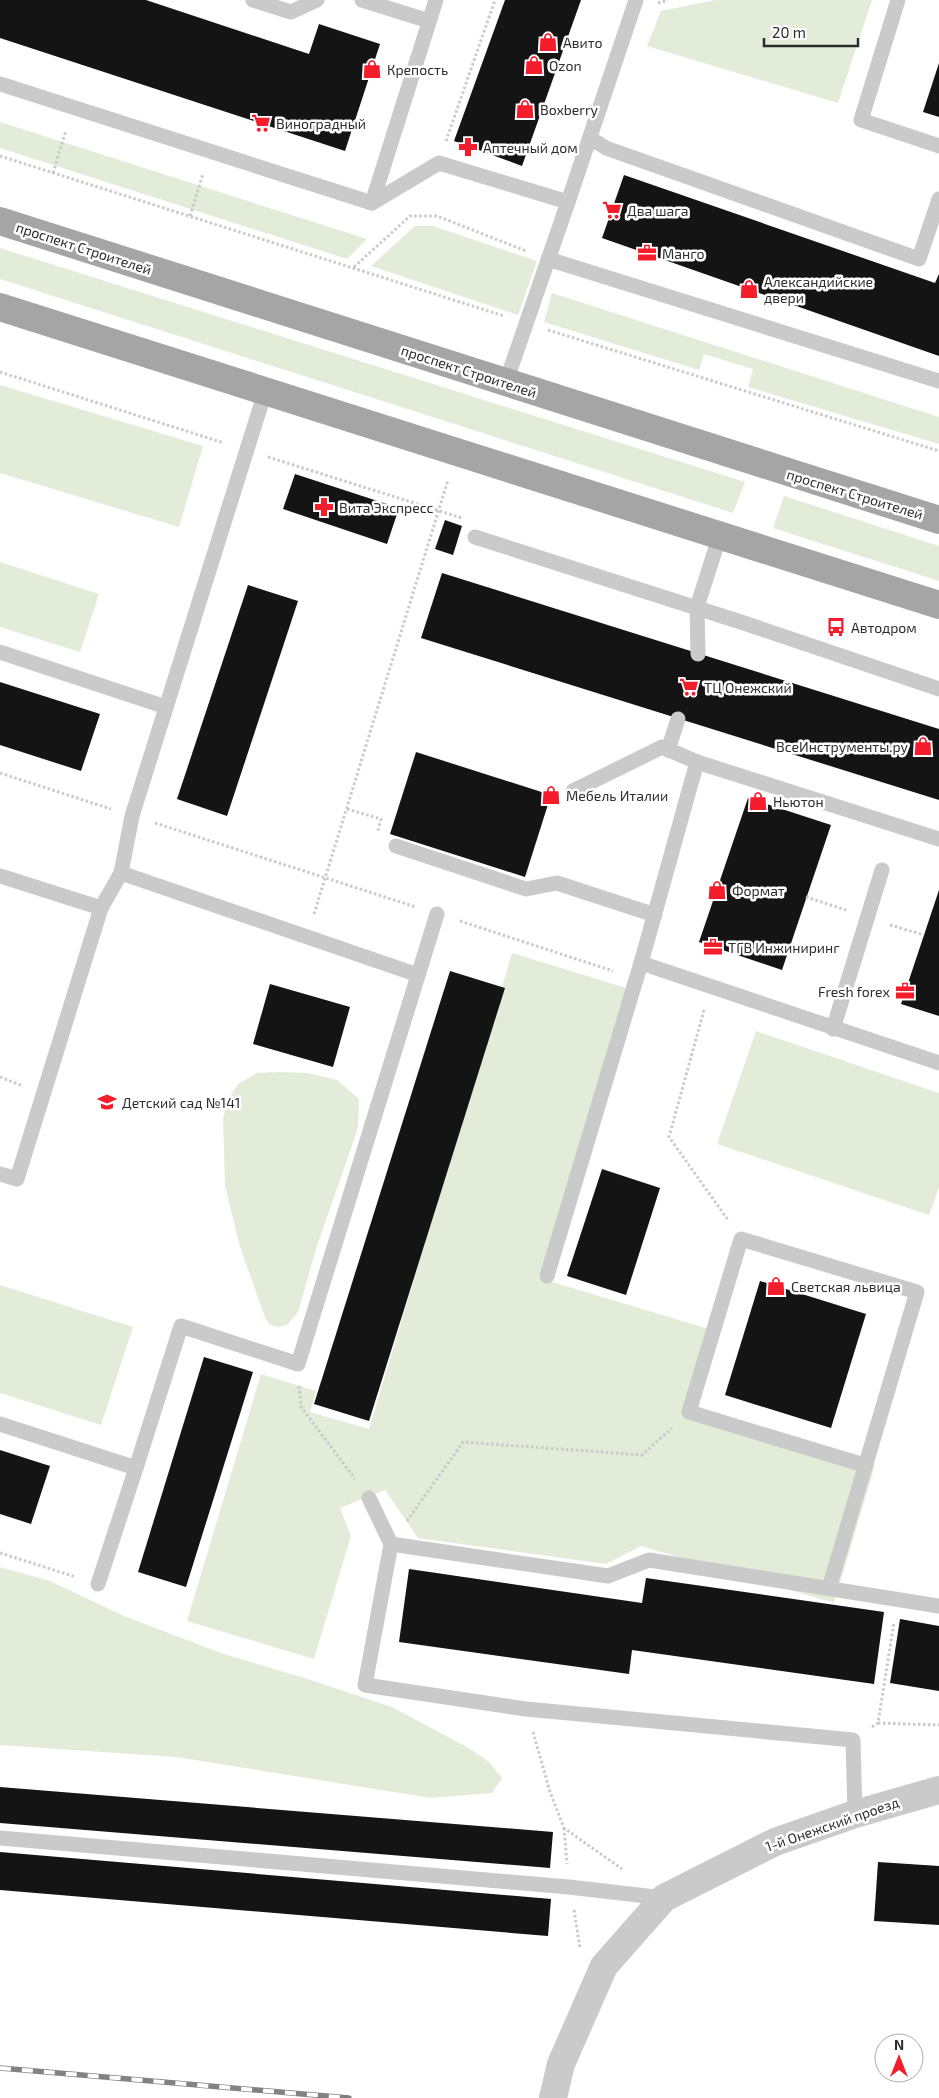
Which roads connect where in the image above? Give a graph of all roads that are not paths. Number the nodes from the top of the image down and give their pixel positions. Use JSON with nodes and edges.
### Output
{"nodes":[{"id":1,"x":253,"y":0,"type":"edge"},
{"id":2,"x":317,"y":0,"type":"edge"},
{"id":3,"x":362,"y":0,"type":"edge"},
{"id":4,"x":436,"y":0,"type":"edge"},
{"id":5,"x":636,"y":0,"type":"edge"},
{"id":6,"x":898,"y":0,"type":"edge"},
{"id":7,"x":429,"y":21,"type":"junction"},
{"id":8,"x":0,"y":84,"type":"edge"},
{"id":9,"x":590,"y":138,"type":"junction"},
{"id":10,"x":939,"y":146,"type":"edge"},
{"id":11,"x":939,"y":199,"type":"edge"},
{"id":12,"x":568,"y":202,"type":"junction"},
{"id":13,"x":372,"y":203,"type":"junction"},
{"id":14,"x":0,"y":221,"type":"edge"},
{"id":15,"x":548,"y":259,"type":"junction"},
{"id":16,"x":0,"y":307,"type":"edge"},
{"id":17,"x":939,"y":381,"type":"edge"},
{"id":18,"x":506,"y":382,"type":"junction"},
{"id":19,"x":265,"y":392,"type":"junction"},
{"id":20,"x":939,"y":520,"type":"edge"},
{"id":21,"x":720,"y":535,"type":"junction"},
{"id":22,"x":475,"y":537,"type":"dead end"},
{"id":23,"x":939,"y":605,"type":"edge"},
{"id":24,"x":697,"y":607,"type":"junction"},
{"id":25,"x":0,"y":652,"type":"edge"},
{"id":26,"x":698,"y":654,"type":"dead end"},
{"id":27,"x":939,"y":689,"type":"edge"},
{"id":28,"x":166,"y":707,"type":"junction"},
{"id":29,"x":678,"y":719,"type":"dead end"},
{"id":30,"x":668,"y":750,"type":"junction"},
{"id":31,"x":696,"y":762,"type":"junction"},
{"id":32,"x":573,"y":791,"type":"dead end"},
{"id":33,"x":939,"y":838,"type":"edge"},
{"id":34,"x":396,"y":846,"type":"road end"},
{"id":35,"x":882,"y":870,"type":"dead end"},
{"id":36,"x":121,"y":873,"type":"junction"},
{"id":37,"x":0,"y":876,"type":"edge"},
{"id":38,"x":102,"y":908,"type":"junction"},
{"id":39,"x":437,"y":914,"type":"road end"},
{"id":40,"x":655,"y":915,"type":"junction"},
{"id":41,"x":640,"y":963,"type":"junction"},
{"id":42,"x":418,"y":976,"type":"junction"},
{"id":43,"x":833,"y":1029,"type":"junction"},
{"id":44,"x":939,"y":1063,"type":"edge"},
{"id":45,"x":0,"y":1174,"type":"edge"},
{"id":46,"x":547,"y":1276,"type":"dead end"},
{"id":47,"x":0,"y":1424,"type":"edge"},
{"id":48,"x":864,"y":1465,"type":"junction"},
{"id":49,"x":136,"y":1468,"type":"junction"},
{"id":50,"x":369,"y":1498,"type":"road end"},
{"id":51,"x":391,"y":1544,"type":"junction"},
{"id":52,"x":98,"y":1584,"type":"road end"},
{"id":53,"x":829,"y":1588,"type":"junction"},
{"id":54,"x":939,"y":1606,"type":"edge"},
{"id":55,"x":939,"y":1790,"type":"edge"},
{"id":56,"x":856,"y":1814,"type":"junction"},
{"id":57,"x":0,"y":1838,"type":"edge"},
{"id":58,"x":664,"y":1898,"type":"junction"},
{"id":59,"x":554,"y":2098,"type":"edge"}],
"edges":[{"from":1,"to":2,"type":"lane"},
{"from":3,"to":7,"type":"lane"},
{"from":4,"to":7,"type":"lane"},
{"from":5,"to":9,"type":"lane"},
{"from":6,"to":10,"type":"lane"},
{"from":7,"to":13,"type":"lane"},
{"from":8,"to":13,"type":"lane"},
{"from":9,"to":11,"type":"lane"},
{"from":9,"to":12,"type":"lane"},
{"from":12,"to":13,"type":"lane"},
{"from":12,"to":15,"type":"lane"},
{"from":14,"to":18,"type":"main road","name":"проспект Строителей"},
{"from":15,"to":17,"type":"lane"},
{"from":15,"to":18,"type":"lane"},
{"from":16,"to":19,"type":"main road"},
{"from":18,"to":20,"type":"main road","name":"проспект Строителей"},
{"from":19,"to":21,"type":"main road"},
{"from":19,"to":28,"type":"lane"},
{"from":21,"to":23,"type":"main road"},
{"from":21,"to":24,"type":"lane"},
{"from":22,"to":24,"type":"lane"},
{"from":24,"to":26,"type":"lane"},
{"from":24,"to":27,"type":"lane"},
{"from":25,"to":28,"type":"lane"},
{"from":28,"to":36,"type":"lane"},
{"from":29,"to":30,"type":"lane"},
{"from":30,"to":31,"type":"lane"},
{"from":30,"to":32,"type":"lane"},
{"from":31,"to":33,"type":"lane"},
{"from":31,"to":40,"type":"lane"},
{"from":34,"to":40,"type":"lane"},
{"from":35,"to":43,"type":"lane"},
{"from":36,"to":38,"type":"lane"},
{"from":36,"to":42,"type":"lane"},
{"from":37,"to":38,"type":"lane"},
{"from":38,"to":45,"type":"lane"},
{"from":39,"to":42,"type":"lane"},
{"from":40,"to":41,"type":"lane"},
{"from":41,"to":43,"type":"lane"},
{"from":41,"to":46,"type":"lane"},
{"from":42,"to":49,"type":"lane"},
{"from":43,"to":44,"type":"lane"},
{"from":47,"to":49,"type":"lane"},
{"from":48,"to":48,"type":"lane"},
{"from":48,"to":53,"type":"lane"},
{"from":49,"to":52,"type":"lane"},
{"from":50,"to":51,"type":"lane"},
{"from":51,"to":53,"type":"lane"},
{"from":51,"to":56,"type":"lane"},
{"from":53,"to":54,"type":"lane"},
{"from":55,"to":56,"type":"street","name":"1-й Онежский проезд"},
{"from":56,"to":58,"type":"street","name":"1-й Онежский проезд"},
{"from":57,"to":58,"type":"lane"},
{"from":58,"to":59,"type":"street","name":"1-й Онежский проезд"}]}
